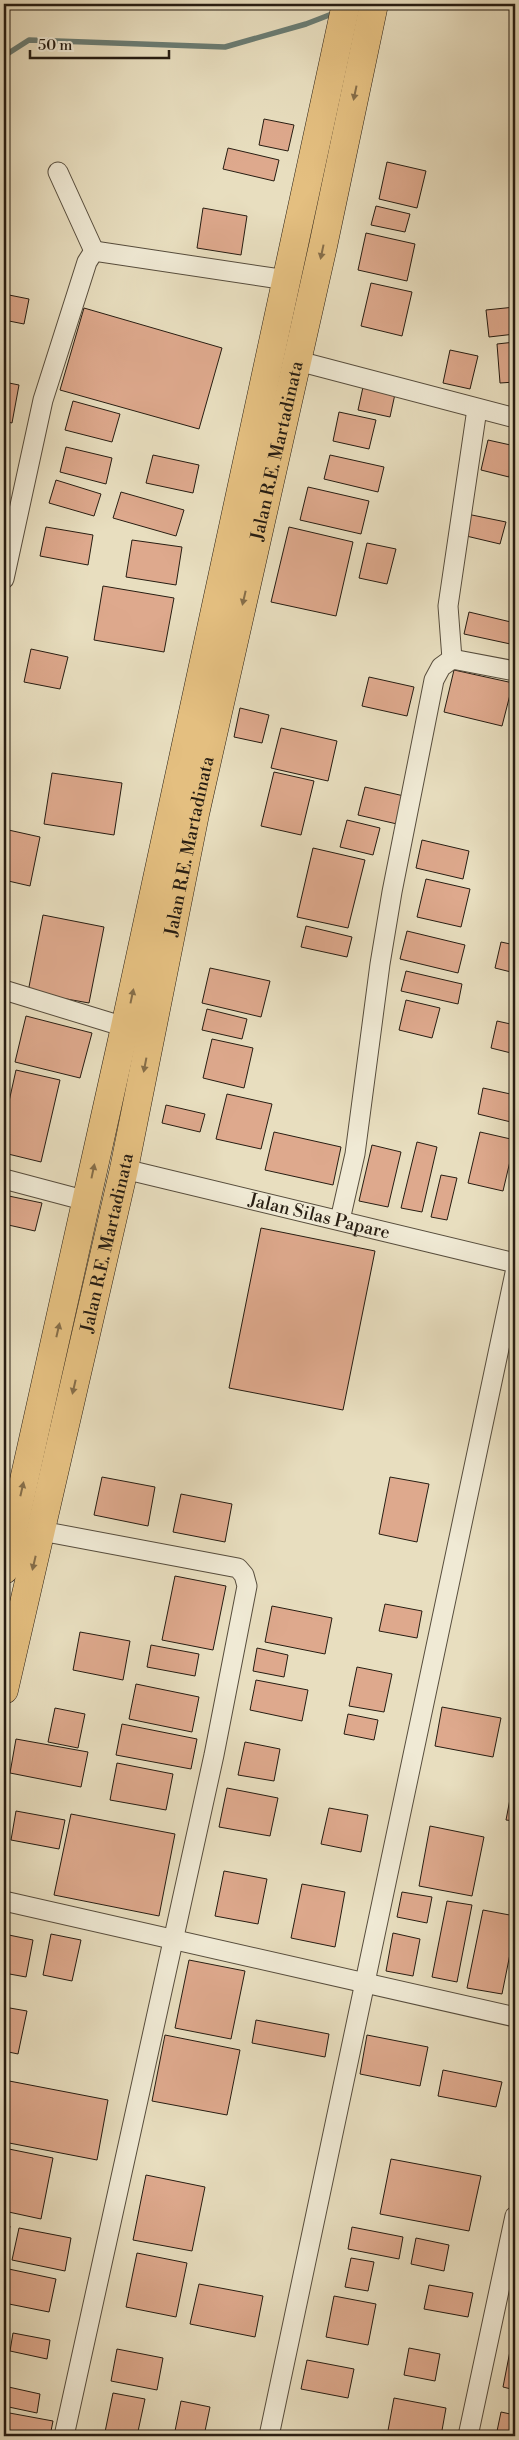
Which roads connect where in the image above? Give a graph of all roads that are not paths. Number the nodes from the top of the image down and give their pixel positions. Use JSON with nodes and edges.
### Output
{"nodes":[{"id":1,"x":346,"y":4,"type":"edge"},
{"id":2,"x":374,"y":4,"type":"edge"},
{"id":3,"x":58,"y":172,"type":"dead end"},
{"id":4,"x":94,"y":251,"type":"junction"},
{"id":5,"x":287,"y":280,"type":"junction"},
{"id":6,"x":298,"y":361,"type":"junction"},
{"id":7,"x":477,"y":409,"type":"junction"},
{"id":8,"x":515,"y":418,"type":"edge"},
{"id":9,"x":238,"y":566,"type":"junction"},
{"id":10,"x":4,"y":579,"type":"edge"},
{"id":11,"x":452,"y":659,"type":"junction"},
{"id":12,"x":515,"y":671,"type":"edge"},
{"id":13,"x":4,"y":990,"type":"edge"},
{"id":14,"x":125,"y":1028,"type":"junction"},
{"id":15,"x":124,"y":1169,"type":"junction"},
{"id":16,"x":4,"y":1179,"type":"edge"},
{"id":17,"x":87,"y":1200,"type":"junction"},
{"id":18,"x":340,"y":1220,"type":"junction"},
{"id":19,"x":515,"y":1263,"type":"edge"},
{"id":20,"x":515,"y":1273,"type":"edge"},
{"id":21,"x":41,"y":1531,"type":"junction"},
{"id":22,"x":4,"y":1570,"type":"edge"},
{"id":23,"x":4,"y":1690,"type":"edge"},
{"id":24,"x":4,"y":1901,"type":"edge"},
{"id":25,"x":172,"y":1940,"type":"junction"},
{"id":26,"x":365,"y":1983,"type":"junction"},
{"id":27,"x":515,"y":2017,"type":"edge"},
{"id":28,"x":515,"y":2216,"type":"edge"},
{"id":29,"x":64,"y":2436,"type":"edge"},
{"id":30,"x":269,"y":2436,"type":"edge"},
{"id":31,"x":468,"y":2436,"type":"edge"}],
"edges":[{"from":1,"to":5,"type":"highway","name":"Jalan R.E. Martadinata"},
{"from":2,"to":6,"type":"highway","name":"Jalan R.E. Martadinata","one_way":true},
{"from":3,"to":4,"type":"street"},
{"from":4,"to":5,"type":"street"},
{"from":4,"to":10,"type":"street"},
{"from":5,"to":9,"type":"highway","name":"Jalan R.E. Martadinata"},
{"from":6,"to":7,"type":"street"},
{"from":6,"to":9,"type":"highway","name":"Jalan R.E. Martadinata"},
{"from":7,"to":8,"type":"street"},
{"from":7,"to":11,"type":"street"},
{"from":14,"to":9,"type":"highway","name":"Jalan R.E. Martadinata","one_way":true},
{"from":9,"to":15,"type":"highway","name":"Jalan R.E. Martadinata","one_way":true},
{"from":11,"to":12,"type":"street"},
{"from":11,"to":18,"type":"street"},
{"from":13,"to":14,"type":"street"},
{"from":17,"to":14,"type":"highway","name":"Jalan R.E. Martadinata","one_way":true},
{"from":15,"to":18,"type":"street","name":"Jalan Silas Papare"},
{"from":15,"to":21,"type":"highway","name":"Jalan R.E. Martadinata","one_way":true},
{"from":16,"to":17,"type":"street"},
{"from":22,"to":17,"type":"highway","name":"Jalan R.E. Martadinata","one_way":true},
{"from":18,"to":19,"type":"street","name":"Jalan Silas Papare"},
{"from":20,"to":26,"type":"street"},
{"from":21,"to":23,"type":"highway","name":"Jalan R.E. Martadinata","one_way":true},
{"from":21,"to":25,"type":"street"},
{"from":24,"to":25,"type":"street"},
{"from":25,"to":26,"type":"street"},
{"from":25,"to":29,"type":"street"},
{"from":26,"to":27,"type":"street"},
{"from":26,"to":30,"type":"street"},
{"from":28,"to":31,"type":"street"}]}
